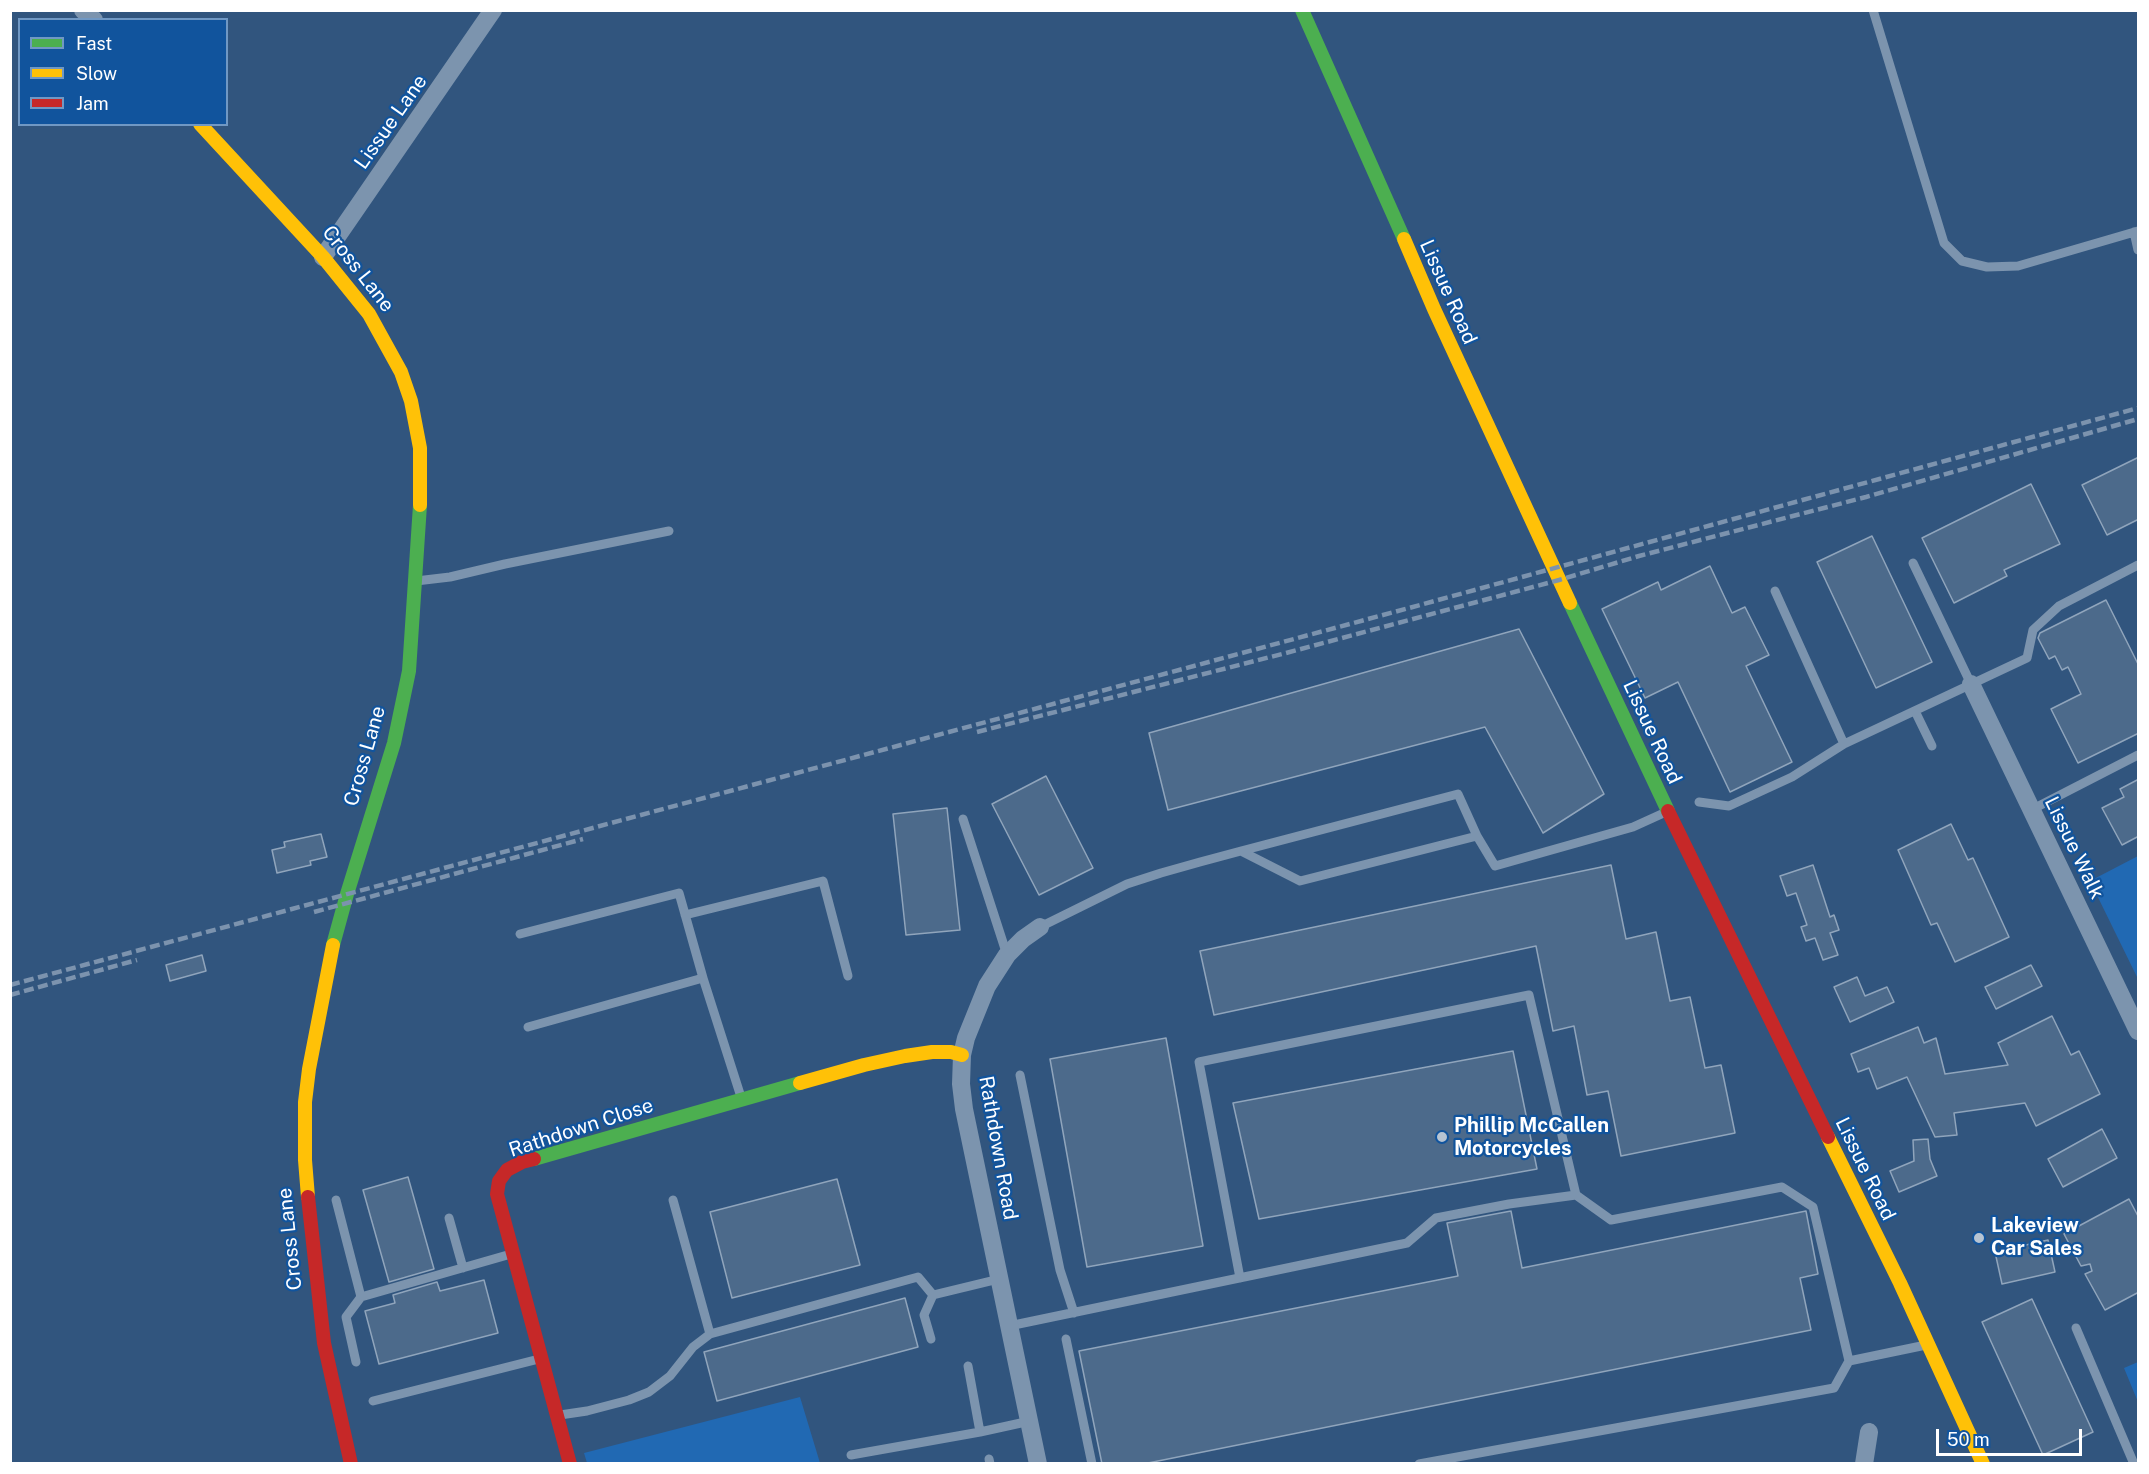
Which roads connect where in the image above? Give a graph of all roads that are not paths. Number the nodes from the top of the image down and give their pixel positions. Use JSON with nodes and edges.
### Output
{"nodes":[{"id":1,"x":493,"y":10,"type":"edge"},
{"id":2,"x":1302,"y":10,"type":"edge"},
{"id":3,"x":1873,"y":10,"type":"edge"},
{"id":4,"x":202,"y":126,"type":"edge"},
{"id":5,"x":2136,"y":232,"type":"edge"},
{"id":6,"x":2139,"y":250,"type":"edge"},
{"id":7,"x":323,"y":257,"type":"junction"},
{"id":8,"x":669,"y":531,"type":"dead end"},
{"id":9,"x":1913,"y":563,"type":"dead end"},
{"id":10,"x":2139,"y":565,"type":"edge"},
{"id":11,"x":416,"y":581,"type":"junction"},
{"id":12,"x":1775,"y":591,"type":"dead end"},
{"id":13,"x":1971,"y":684,"type":"junction"},
{"id":14,"x":1915,"y":711,"type":"junction"},
{"id":15,"x":1844,"y":744,"type":"junction"},
{"id":16,"x":1932,"y":746,"type":"dead end"},
{"id":17,"x":2139,"y":755,"type":"edge"},
{"id":18,"x":1700,"y":802,"type":"dead end"},
{"id":19,"x":2031,"y":810,"type":"junction"},
{"id":20,"x":1668,"y":811,"type":"junction"},
{"id":21,"x":963,"y":819,"type":"dead end"},
{"id":22,"x":1477,"y":836,"type":"junction"},
{"id":23,"x":1241,"y":851,"type":"junction"},
{"id":24,"x":685,"y":915,"type":"junction"},
{"id":25,"x":1040,"y":927,"type":"joint"},
{"id":26,"x":520,"y":934,"type":"dead end"},
{"id":27,"x":1007,"y":955,"type":"junction"},
{"id":28,"x":848,"y":976,"type":"dead end"},
{"id":29,"x":703,"y":978,"type":"junction"},
{"id":30,"x":528,"y":1027,"type":"dead end"},
{"id":31,"x":2139,"y":1031,"type":"edge"},
{"id":32,"x":962,"y":1055,"type":"junction"},
{"id":33,"x":1020,"y":1075,"type":"dead end"},
{"id":34,"x":742,"y":1100,"type":"junction"},
{"id":35,"x":1576,"y":1195,"type":"junction"},
{"id":36,"x":336,"y":1200,"type":"dead end"},
{"id":37,"x":673,"y":1200,"type":"dead end"},
{"id":38,"x":449,"y":1218,"type":"dead end"},
{"id":39,"x":513,"y":1254,"type":"junction"},
{"id":40,"x":463,"y":1268,"type":"junction"},
{"id":41,"x":1240,"y":1278,"type":"junction"},
{"id":42,"x":999,"y":1279,"type":"junction"},
{"id":43,"x":933,"y":1295,"type":"junction"},
{"id":44,"x":360,"y":1297,"type":"junction"},
{"id":45,"x":1074,"y":1313,"type":"junction"},
{"id":46,"x":1009,"y":1326,"type":"junction"},
{"id":47,"x":2076,"y":1328,"type":"dead end"},
{"id":48,"x":710,"y":1334,"type":"junction"},
{"id":49,"x":931,"y":1339,"type":"dead end"},
{"id":50,"x":1066,"y":1340,"type":"dead end"},
{"id":51,"x":1928,"y":1344,"type":"junction"},
{"id":52,"x":541,"y":1358,"type":"junction"},
{"id":53,"x":1849,"y":1361,"type":"junction"},
{"id":54,"x":356,"y":1362,"type":"dead end"},
{"id":55,"x":968,"y":1366,"type":"dead end"},
{"id":56,"x":373,"y":1401,"type":"dead end"},
{"id":57,"x":557,"y":1415,"type":"junction"},
{"id":58,"x":1029,"y":1421,"type":"junction"},
{"id":59,"x":980,"y":1432,"type":"junction"},
{"id":60,"x":1869,"y":1432,"type":"dead end"},
{"id":61,"x":851,"y":1455,"type":"dead end"},
{"id":62,"x":351,"y":1464,"type":"edge"},
{"id":63,"x":570,"y":1464,"type":"edge"},
{"id":64,"x":1038,"y":1464,"type":"edge"},
{"id":65,"x":1092,"y":1464,"type":"edge"},
{"id":66,"x":1419,"y":1464,"type":"edge"},
{"id":67,"x":1864,"y":1464,"type":"edge"},
{"id":68,"x":1983,"y":1464,"type":"edge"},
{"id":69,"x":2134,"y":1464,"type":"edge"}],
"edges":[{"from":1,"to":7,"type":"street","name":"Lissue Lane"},
{"from":2,"to":20,"type":"street","name":"Lissue Road"},
{"from":3,"to":5,"type":"lane"},
{"from":4,"to":7,"type":"street","name":"Cross Lane"},
{"from":5,"to":6,"type":"lane"},
{"from":7,"to":11,"type":"street","name":"Cross Lane"},
{"from":8,"to":11,"type":"lane"},
{"from":9,"to":13,"type":"lane"},
{"from":10,"to":13,"type":"lane"},
{"from":11,"to":62,"type":"street","name":"Cross Lane"},
{"from":12,"to":15,"type":"lane"},
{"from":13,"to":14,"type":"lane"},
{"from":13,"to":19,"type":"street","name":"Lissue Walk"},
{"from":14,"to":15,"type":"lane"},
{"from":14,"to":16,"type":"lane"},
{"from":15,"to":18,"type":"lane"},
{"from":17,"to":19,"type":"lane"},
{"from":19,"to":31,"type":"street","name":"Lissue Walk"},
{"from":20,"to":22,"type":"lane"},
{"from":20,"to":51,"type":"street","name":"Lissue Road"},
{"from":21,"to":27,"type":"lane"},
{"from":22,"to":23,"type":"lane"},
{"from":22,"to":23,"type":"lane","name":"Rathdown Road"},
{"from":23,"to":25,"type":"lane","name":"Rathdown Road"},
{"from":24,"to":26,"type":"lane"},
{"from":24,"to":28,"type":"lane"},
{"from":24,"to":29,"type":"lane"},
{"from":25,"to":27,"type":"street","name":"Rathdown Road"},
{"from":27,"to":32,"type":"street","name":"Rathdown Road"},
{"from":29,"to":30,"type":"lane"},
{"from":29,"to":34,"type":"lane"},
{"from":32,"to":34,"type":"street","name":"Rathdown Close"},
{"from":32,"to":42,"type":"street","name":"Rathdown Road"},
{"from":33,"to":45,"type":"lane"},
{"from":34,"to":39,"type":"street","name":"Rathdown Close"},
{"from":35,"to":41,"type":"lane"},
{"from":35,"to":41,"type":"lane"},
{"from":35,"to":53,"type":"lane"},
{"from":36,"to":44,"type":"lane"},
{"from":37,"to":48,"type":"lane"},
{"from":38,"to":40,"type":"lane"},
{"from":39,"to":40,"type":"lane"},
{"from":39,"to":52,"type":"street","name":"Rathdown Close"},
{"from":40,"to":44,"type":"lane"},
{"from":41,"to":45,"type":"lane"},
{"from":42,"to":43,"type":"lane"},
{"from":42,"to":46,"type":"street","name":"Rathdown Road"},
{"from":43,"to":48,"type":"lane"},
{"from":43,"to":49,"type":"lane"},
{"from":44,"to":54,"type":"lane"},
{"from":45,"to":46,"type":"lane"},
{"from":46,"to":58,"type":"street","name":"Rathdown Road"},
{"from":47,"to":69,"type":"lane"},
{"from":48,"to":57,"type":"lane"},
{"from":50,"to":65,"type":"lane"},
{"from":51,"to":53,"type":"lane"},
{"from":51,"to":68,"type":"street","name":"Lissue Road"},
{"from":52,"to":56,"type":"lane"},
{"from":52,"to":57,"type":"street","name":"Rathdown Close"},
{"from":53,"to":66,"type":"lane"},
{"from":55,"to":59,"type":"lane"},
{"from":57,"to":63,"type":"street","name":"Rathdown Close"},
{"from":58,"to":59,"type":"lane"},
{"from":58,"to":64,"type":"street","name":"Rathdown Road"},
{"from":59,"to":61,"type":"lane"},
{"from":60,"to":67,"type":"street"}]}
